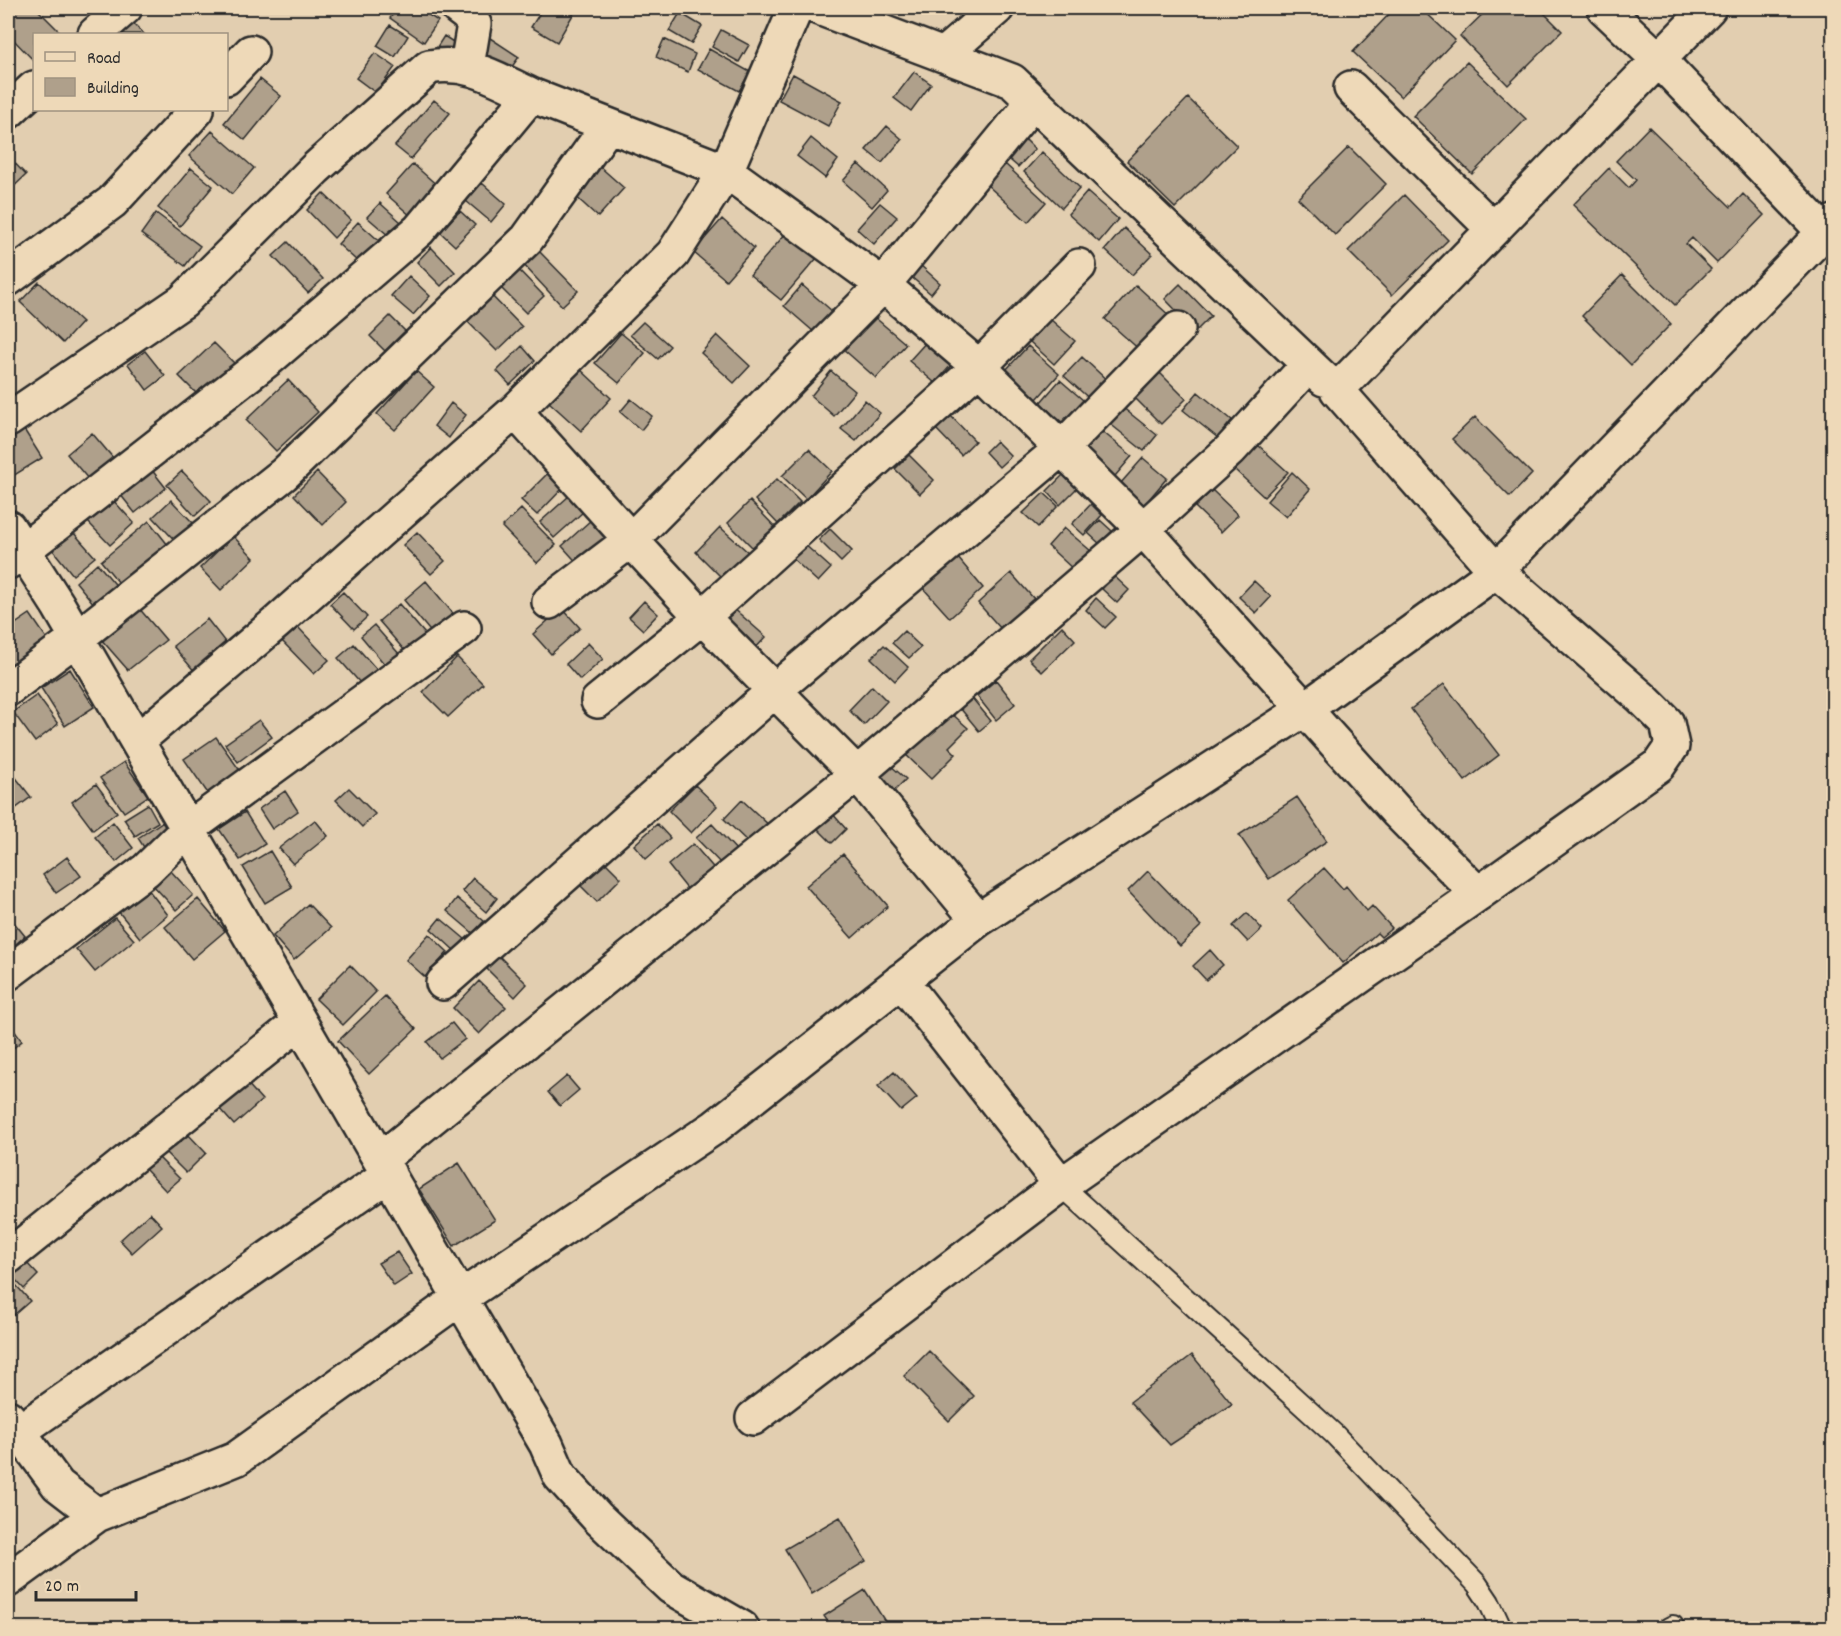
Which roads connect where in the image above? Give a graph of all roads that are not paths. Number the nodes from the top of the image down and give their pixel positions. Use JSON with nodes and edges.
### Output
{"nodes":[{"id":1,"x":125,"y":8,"type":"edge"},
{"id":2,"x":458,"y":8,"type":"edge"},
{"id":3,"x":796,"y":8,"type":"edge"},
{"id":4,"x":819,"y":8,"type":"edge"},
{"id":5,"x":997,"y":8,"type":"edge"},
{"id":6,"x":1605,"y":8,"type":"edge"},
{"id":7,"x":1709,"y":8,"type":"edge"},
{"id":8,"x":96,"y":33,"type":"edge"},
{"id":9,"x":251,"y":52,"type":"dead end"},
{"id":10,"x":943,"y":55,"type":"junction"},
{"id":11,"x":1658,"y":59,"type":"junction"},
{"id":12,"x":466,"y":66,"type":"junction"},
{"id":13,"x":228,"y":76,"type":"edge"},
{"id":14,"x":1351,"y":88,"type":"dead end"},
{"id":15,"x":33,"y":89,"type":"edge"},
{"id":16,"x":531,"y":95,"type":"junction"},
{"id":17,"x":1033,"y":102,"type":"junction"},
{"id":18,"x":196,"y":111,"type":"edge"},
{"id":19,"x":8,"y":112,"type":"edge"},
{"id":20,"x":608,"y":126,"type":"junction"},
{"id":21,"x":726,"y":171,"type":"junction"},
{"id":22,"x":1829,"y":227,"type":"edge"},
{"id":23,"x":1493,"y":229,"type":"junction"},
{"id":24,"x":1079,"y":267,"type":"dead end"},
{"id":25,"x":8,"y":279,"type":"edge"},
{"id":26,"x":883,"y":285,"type":"junction"},
{"id":27,"x":1178,"y":329,"type":"dead end"},
{"id":28,"x":1308,"y":365,"type":"junction"},
{"id":29,"x":978,"y":367,"type":"junction"},
{"id":30,"x":1336,"y":390,"type":"junction"},
{"id":31,"x":515,"y":411,"type":"junction"},
{"id":32,"x":8,"y":420,"type":"edge"},
{"id":33,"x":1062,"y":448,"type":"junction"},
{"id":34,"x":1143,"y":529,"type":"junction"},
{"id":35,"x":631,"y":540,"type":"junction"},
{"id":36,"x":13,"y":546,"type":"edge"},
{"id":37,"x":1496,"y":571,"type":"junction"},
{"id":38,"x":549,"y":602,"type":"dead end"},
{"id":39,"x":702,"y":617,"type":"junction"},
{"id":40,"x":464,"y":628,"type":"dead end"},
{"id":41,"x":77,"y":639,"type":"junction"},
{"id":42,"x":8,"y":689,"type":"edge"},
{"id":43,"x":775,"y":690,"type":"junction"},
{"id":44,"x":598,"y":701,"type":"dead end"},
{"id":45,"x":1305,"y":709,"type":"junction"},
{"id":46,"x":137,"y":741,"type":"junction"},
{"id":47,"x":857,"y":774,"type":"junction"},
{"id":48,"x":188,"y":829,"type":"junction"},
{"id":49,"x":1478,"y":894,"type":"junction"},
{"id":50,"x":978,"y":920,"type":"junction"},
{"id":51,"x":8,"y":973,"type":"edge"},
{"id":52,"x":901,"y":980,"type":"junction"},
{"id":53,"x":443,"y":983,"type":"dead end"},
{"id":54,"x":300,"y":1022,"type":"junction"},
{"id":55,"x":384,"y":1167,"type":"junction"},
{"id":56,"x":1060,"y":1185,"type":"junction"},
{"id":57,"x":8,"y":1257,"type":"edge"},
{"id":58,"x":460,"y":1298,"type":"junction"},
{"id":59,"x":753,"y":1418,"type":"dead end"},
{"id":60,"x":13,"y":1424,"type":"edge"},
{"id":61,"x":97,"y":1515,"type":"junction"},
{"id":62,"x":8,"y":1580,"type":"edge"},
{"id":63,"x":742,"y":1629,"type":"edge"},
{"id":64,"x":1501,"y":1629,"type":"edge"}],
"edges":[{"from":1,"to":8,"type":"street"},
{"from":2,"to":12,"type":"street"},
{"from":3,"to":21,"type":"street"},
{"from":4,"to":10,"type":"street"},
{"from":5,"to":10,"type":"street"},
{"from":6,"to":11,"type":"street"},
{"from":7,"to":11,"type":"street"},
{"from":9,"to":13,"type":"street"},
{"from":10,"to":17,"type":"street"},
{"from":11,"to":22,"type":"street"},
{"from":11,"to":23,"type":"street"},
{"from":12,"to":16,"type":"street"},
{"from":12,"to":32,"type":"street"},
{"from":14,"to":23,"type":"street"},
{"from":15,"to":19,"type":"street"},
{"from":16,"to":20,"type":"street"},
{"from":16,"to":36,"type":"street"},
{"from":17,"to":26,"type":"street"},
{"from":17,"to":28,"type":"street"},
{"from":18,"to":25,"type":"street"},
{"from":20,"to":21,"type":"street"},
{"from":20,"to":41,"type":"street"},
{"from":21,"to":26,"type":"street"},
{"from":21,"to":31,"type":"street"},
{"from":22,"to":37,"type":"street"},
{"from":23,"to":30,"type":"street"},
{"from":24,"to":29,"type":"street"},
{"from":26,"to":29,"type":"street"},
{"from":26,"to":35,"type":"street"},
{"from":27,"to":33,"type":"street"},
{"from":28,"to":30,"type":"street"},
{"from":28,"to":34,"type":"street"},
{"from":29,"to":33,"type":"street"},
{"from":29,"to":39,"type":"street"},
{"from":30,"to":37,"type":"street"},
{"from":31,"to":35,"type":"street"},
{"from":31,"to":46,"type":"street"},
{"from":33,"to":34,"type":"street"},
{"from":33,"to":43,"type":"street"},
{"from":34,"to":45,"type":"street"},
{"from":34,"to":47,"type":"street"},
{"from":35,"to":38,"type":"street"},
{"from":35,"to":39,"type":"street"},
{"from":36,"to":41,"type":"street"},
{"from":37,"to":45,"type":"street"},
{"from":37,"to":49,"type":"street"},
{"from":39,"to":43,"type":"street"},
{"from":39,"to":44,"type":"street"},
{"from":40,"to":48,"type":"street"},
{"from":41,"to":42,"type":"street"},
{"from":41,"to":46,"type":"street"},
{"from":43,"to":47,"type":"street"},
{"from":43,"to":53,"type":"street"},
{"from":45,"to":49,"type":"street"},
{"from":45,"to":50,"type":"street"},
{"from":46,"to":48,"type":"street"},
{"from":47,"to":50,"type":"street"},
{"from":47,"to":55,"type":"street"},
{"from":48,"to":51,"type":"street"},
{"from":48,"to":54,"type":"street"},
{"from":49,"to":56,"type":"street"},
{"from":50,"to":52,"type":"street"},
{"from":52,"to":56,"type":"street"},
{"from":52,"to":58,"type":"street"},
{"from":54,"to":55,"type":"street"},
{"from":54,"to":57,"type":"street"},
{"from":55,"to":58,"type":"street"},
{"from":55,"to":60,"type":"street"},
{"from":56,"to":59,"type":"street"},
{"from":56,"to":64,"type":"lane"},
{"from":58,"to":61,"type":"street"},
{"from":58,"to":63,"type":"street"},
{"from":60,"to":61,"type":"street"},
{"from":61,"to":62,"type":"street"}]}
